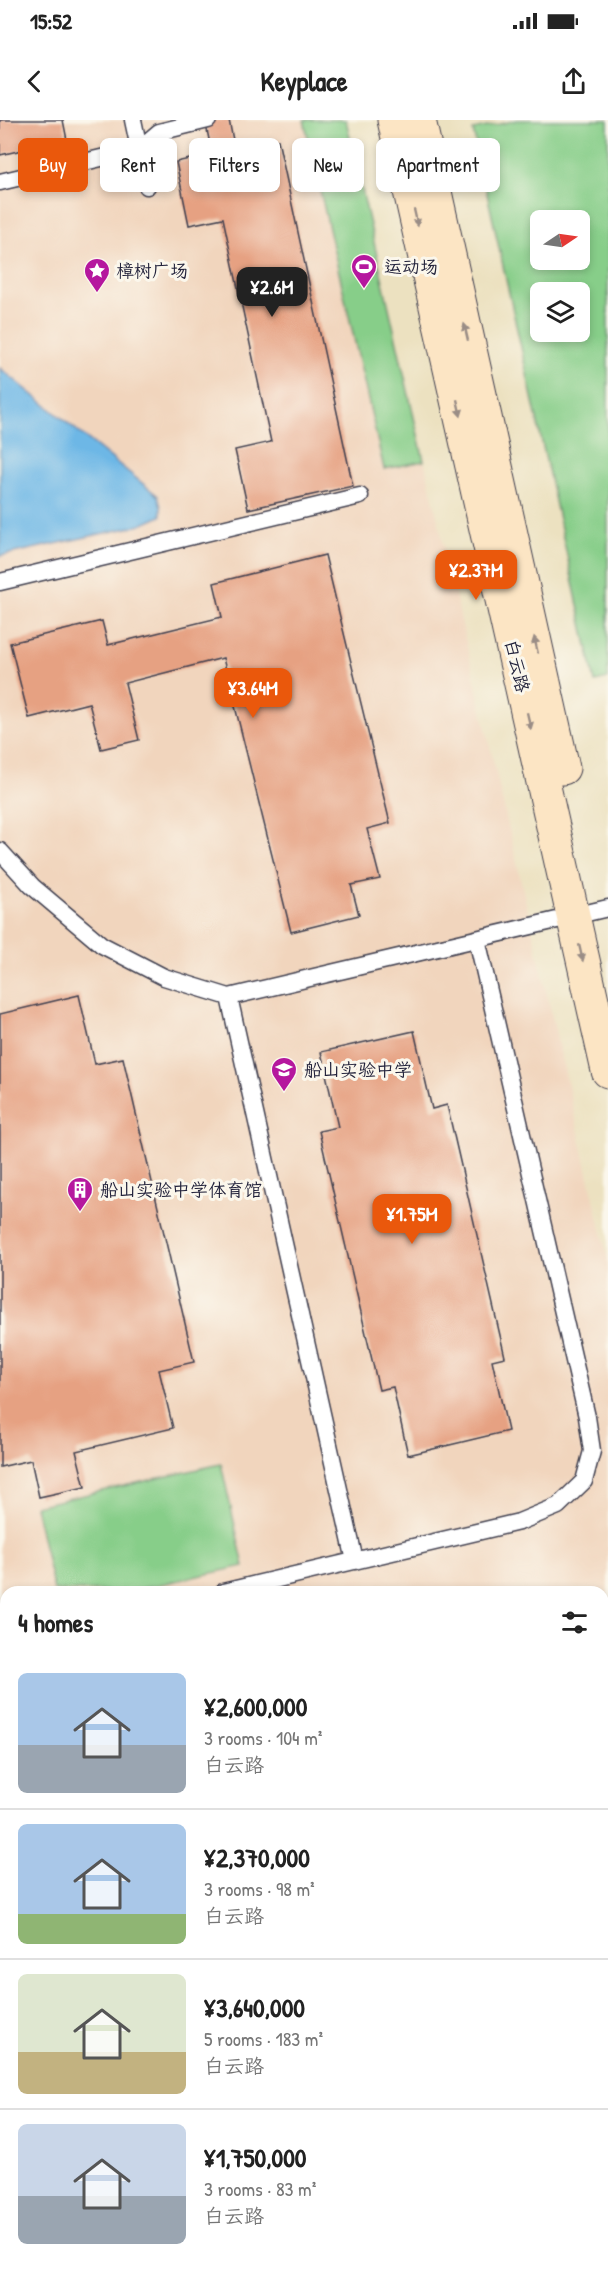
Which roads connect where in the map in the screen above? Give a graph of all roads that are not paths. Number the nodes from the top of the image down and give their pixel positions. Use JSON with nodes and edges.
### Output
{"nodes":[{"id":1,"x":133,"y":120,"type":"edge"},
{"id":2,"x":208,"y":120,"type":"edge"},
{"id":3,"x":393,"y":120,"type":"edge"},
{"id":4,"x":419,"y":120,"type":"edge"},
{"id":5,"x":137,"y":138,"type":"edge"},
{"id":6,"x":152,"y":138,"type":"edge"},
{"id":7,"x":100,"y":158,"type":"edge"},
{"id":8,"x":0,"y":182,"type":"edge"},
{"id":9,"x":360,"y":496,"type":"dead end"},
{"id":10,"x":0,"y":582,"type":"edge"},
{"id":11,"x":0,"y":850,"type":"edge"},
{"id":12,"x":592,"y":912,"type":"edge"},
{"id":13,"x":477,"y":939,"type":"junction"},
{"id":14,"x":608,"y":969,"type":"edge"},
{"id":15,"x":229,"y":997,"type":"junction"},
{"id":16,"x":608,"y":1071,"type":"edge"},
{"id":17,"x":356,"y":1561,"type":"junction"},
{"id":18,"x":249,"y":1586,"type":"edge"}],
"edges":[{"from":1,"to":5,"type":"lane"},
{"from":2,"to":6,"type":"lane"},
{"from":3,"to":12,"type":"street","name":"白云路","one_way":true},
{"from":12,"to":4,"type":"street","name":"白云路","one_way":true},
{"from":7,"to":8,"type":"lane"},
{"from":9,"to":10,"type":"lane"},
{"from":11,"to":15,"type":"lane"},
{"from":12,"to":13,"type":"lane"},
{"from":12,"to":14,"type":"street","name":"白云路"},
{"from":12,"to":16,"type":"street","name":"白云路","one_way":true},
{"from":13,"to":15,"type":"lane"},
{"from":13,"to":17,"type":"lane"},
{"from":15,"to":17,"type":"lane"},
{"from":17,"to":18,"type":"lane"}]}
